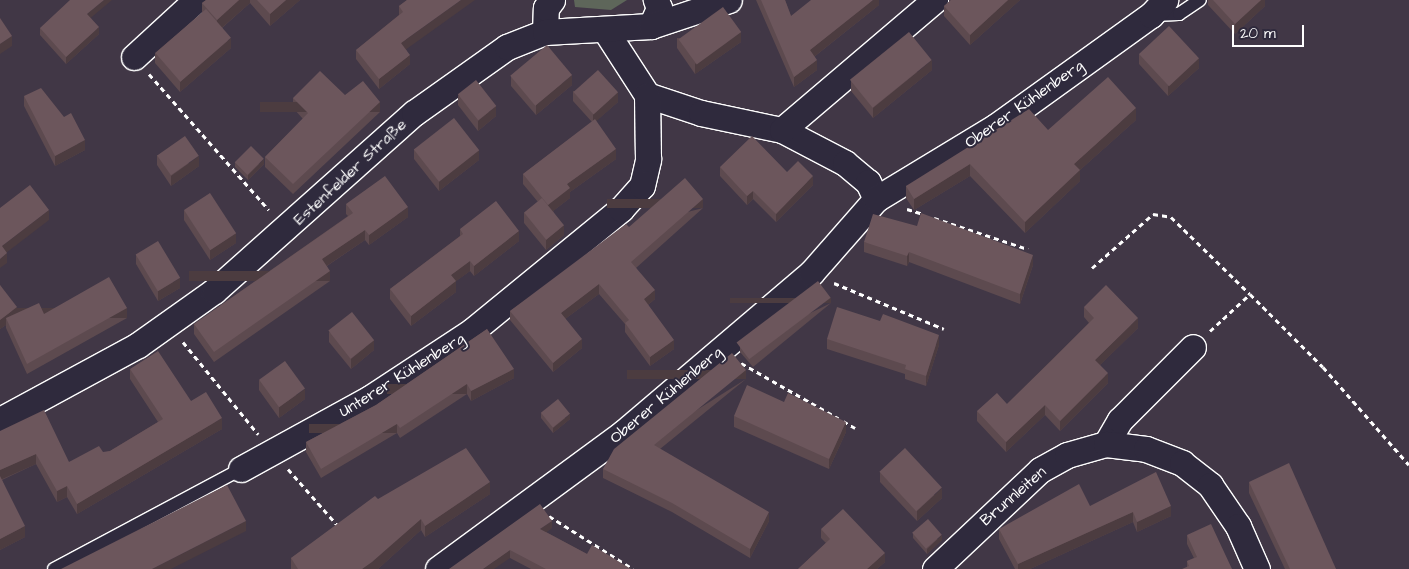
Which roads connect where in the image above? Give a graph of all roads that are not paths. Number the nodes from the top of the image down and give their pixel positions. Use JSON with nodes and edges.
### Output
{"nodes":[{"id":1,"x":196,"y":0,"type":"edge"},
{"id":2,"x":552,"y":0,"type":"edge"},
{"id":3,"x":656,"y":0,"type":"edge"},
{"id":4,"x":729,"y":0,"type":"edge"},
{"id":5,"x":935,"y":0,"type":"edge"},
{"id":6,"x":1200,"y":0,"type":"edge"},
{"id":7,"x":1158,"y":8,"type":"edge"},
{"id":8,"x":651,"y":26,"type":"junction"},
{"id":9,"x":605,"y":30,"type":"junction"},
{"id":10,"x":545,"y":32,"type":"junction"},
{"id":11,"x":134,"y":57,"type":"road end"},
{"id":12,"x":647,"y":95,"type":"junction"},
{"id":13,"x":782,"y":130,"type":"junction"},
{"id":14,"x":876,"y":199,"type":"junction"},
{"id":15,"x":1193,"y":347,"type":"road end"},
{"id":16,"x":0,"y":420,"type":"edge"},
{"id":17,"x":1106,"y":444,"type":"junction"},
{"id":18,"x":242,"y":468,"type":"joint"},
{"id":19,"x":54,"y":569,"type":"edge"},
{"id":20,"x":438,"y":569,"type":"edge"},
{"id":21,"x":935,"y":569,"type":"edge"},
{"id":22,"x":1257,"y":569,"type":"edge"}],
"edges":[{"from":1,"to":11,"type":"street"},
{"from":2,"to":10,"type":"street"},
{"from":3,"to":8,"type":"street"},
{"from":4,"to":8,"type":"street","name":"Estenfelder Straße"},
{"from":5,"to":13,"type":"street"},
{"from":6,"to":7,"type":"lane"},
{"from":7,"to":14,"type":"street","name":"Oberer Kühlenberg"},
{"from":8,"to":9,"type":"street","name":"Estenfelder Straße"},
{"from":9,"to":10,"type":"street","name":"Estenfelder Straße"},
{"from":9,"to":12,"type":"street"},
{"from":10,"to":16,"type":"street","name":"Estenfelder Straße"},
{"from":12,"to":13,"type":"street"},
{"from":12,"to":18,"type":"street","name":"Unterer Kühlenberg"},
{"from":13,"to":14,"type":"street"},
{"from":14,"to":20,"type":"street","name":"Oberer Kühlenberg"},
{"from":15,"to":17,"type":"street"},
{"from":17,"to":21,"type":"street","name":"Brunnleiten"},
{"from":17,"to":22,"type":"street","name":"Brunnleiten"},
{"from":18,"to":19,"type":"lane","name":"Unterer Kühlenberg"}]}
